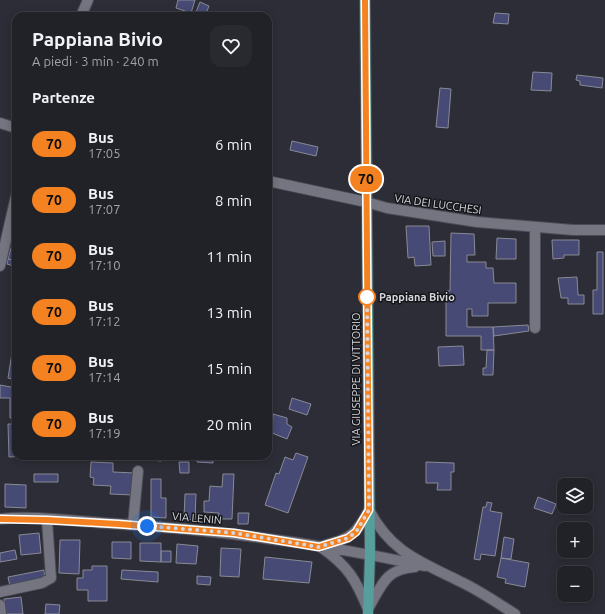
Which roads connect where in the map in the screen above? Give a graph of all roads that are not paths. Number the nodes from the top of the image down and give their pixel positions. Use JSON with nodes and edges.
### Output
{"nodes":[{"id":1,"x":88,"y":0,"type":"edge"},
{"id":2,"x":365,"y":0,"type":"edge"},
{"id":3,"x":83,"y":12,"type":"edge"},
{"id":4,"x":0,"y":123,"type":"edge"},
{"id":5,"x":12,"y":127,"type":"edge"},
{"id":6,"x":272,"y":182,"type":"edge"},
{"id":7,"x":366,"y":202,"type":"junction"},
{"id":8,"x":12,"y":214,"type":"edge"},
{"id":9,"x":535,"y":228,"type":"junction"},
{"id":10,"x":605,"y":230,"type":"edge"},
{"id":11,"x":0,"y":266,"type":"edge"},
{"id":12,"x":535,"y":328,"type":"dead end"},
{"id":13,"x":138,"y":471,"type":"dead end"},
{"id":14,"x":369,"y":510,"type":"junction"},
{"id":15,"x":0,"y":520,"type":"edge"},
{"id":16,"x":47,"y":520,"type":"junction"},
{"id":17,"x":133,"y":525,"type":"junction"},
{"id":18,"x":319,"y":547,"type":"junction"},
{"id":19,"x":370,"y":554,"type":"junction"},
{"id":20,"x":425,"y":566,"type":"junction"},
{"id":21,"x":0,"y":592,"type":"edge"},
{"id":22,"x":0,"y":605,"type":"edge"},
{"id":23,"x":368,"y":611,"type":"edge"},
{"id":24,"x":2,"y":614,"type":"edge"},
{"id":25,"x":515,"y":614,"type":"edge"}],
"edges":[{"from":1,"to":3,"type":"street"},
{"from":2,"to":7,"type":"main road","name":"VIA GIUSEPPE DI VITTORIO"},
{"from":4,"to":5,"type":"street"},
{"from":6,"to":7,"type":"street","name":"VIA DEI LUCCHESI"},
{"from":7,"to":9,"type":"street","name":"VIA DEI LUCCHESI"},
{"from":7,"to":14,"type":"main road","name":"VIA GIUSEPPE DI VITTORIO"},
{"from":8,"to":11,"type":"street"},
{"from":9,"to":10,"type":"street","name":"VIA DEI LUCCHESI"},
{"from":9,"to":12,"type":"street"},
{"from":13,"to":17,"type":"street"},
{"from":14,"to":18,"type":"street","name":"VIA LENIN"},
{"from":14,"to":19,"type":"main road","name":"VIA GIUSEPPE DI VITTORIO"},
{"from":14,"to":20,"type":"street","name":"VIA LENIN"},
{"from":15,"to":16,"type":"street","name":"VIA LENIN"},
{"from":16,"to":17,"type":"street","name":"VIA LENIN"},
{"from":16,"to":21,"type":"street"},
{"from":17,"to":18,"type":"street","name":"VIA LENIN"},
{"from":18,"to":19,"type":"street","name":"VIA LENIN"},
{"from":18,"to":23,"type":"street","name":"VIA LENIN"},
{"from":19,"to":20,"type":"street","name":"VIA LENIN"},
{"from":19,"to":23,"type":"main road","name":"VIA GIUSEPPE DI VITTORIO"},
{"from":20,"to":23,"type":"street","name":"VIA LENIN"},
{"from":20,"to":25,"type":"street","name":"VIA LENIN"},
{"from":22,"to":24,"type":"street"}]}
